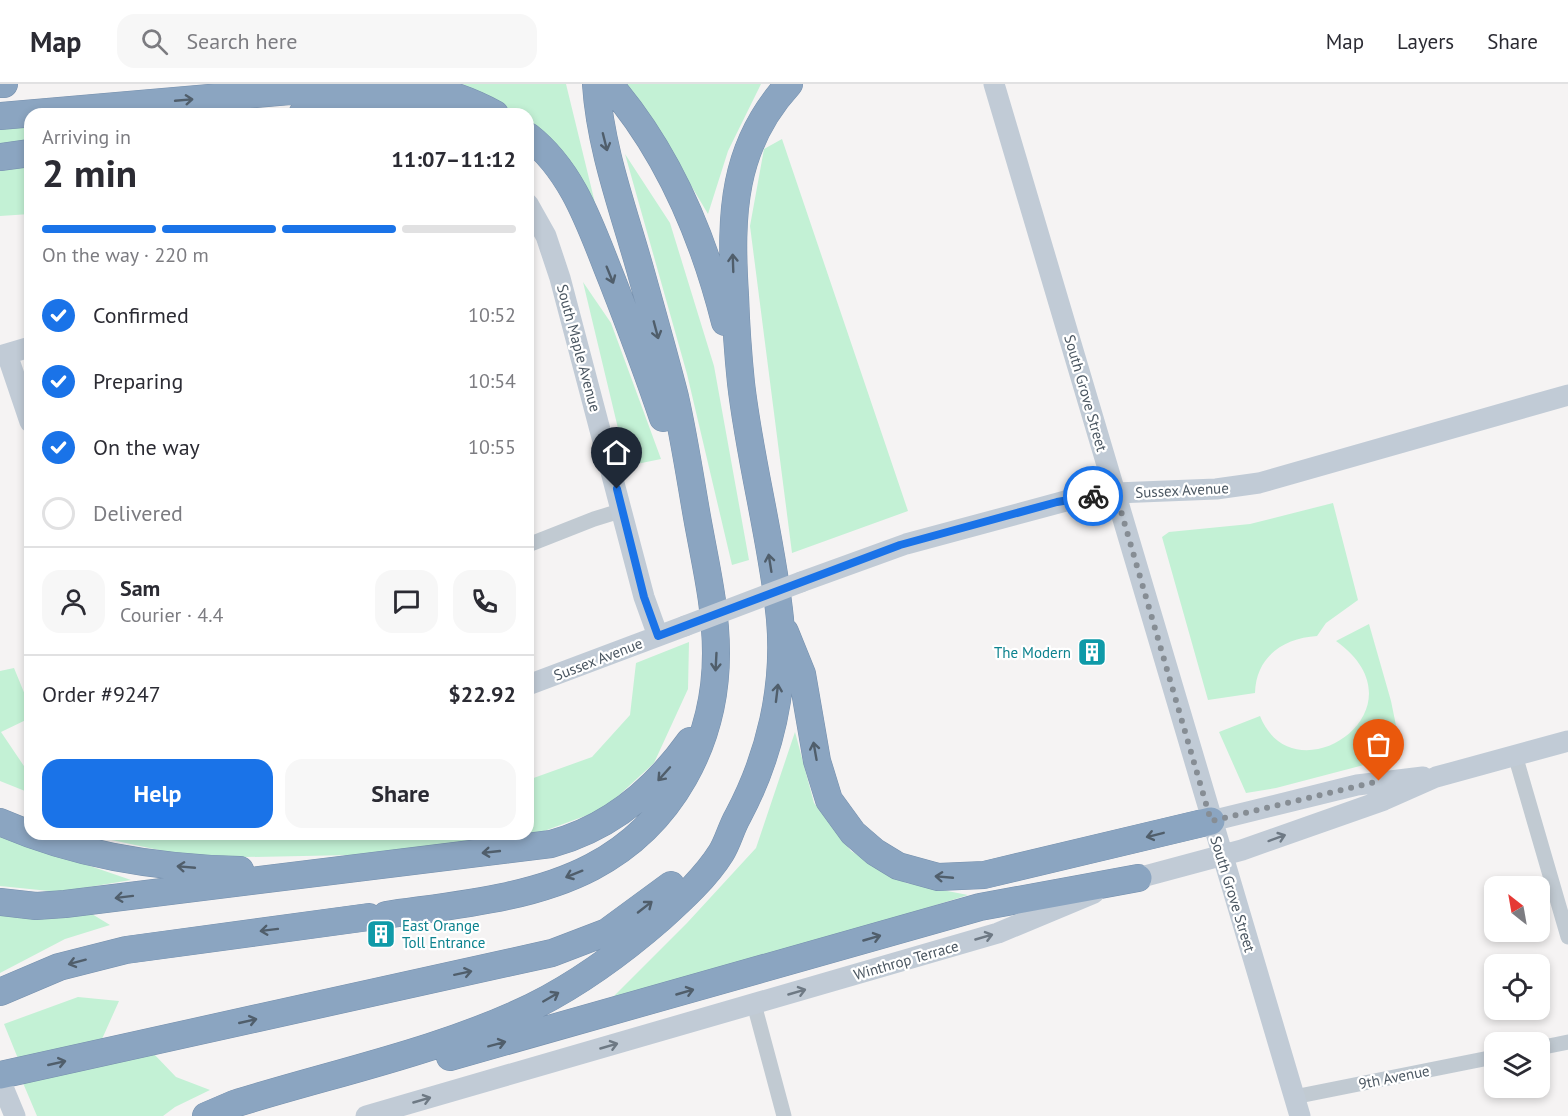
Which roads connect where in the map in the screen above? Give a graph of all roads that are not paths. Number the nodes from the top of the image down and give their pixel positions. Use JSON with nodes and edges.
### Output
{"nodes":[{"id":1,"x":371,"y":84,"type":"edge"},
{"id":2,"x":390,"y":84,"type":"edge"},
{"id":3,"x":596,"y":84,"type":"edge"},
{"id":4,"x":609,"y":84,"type":"edge"},
{"id":5,"x":789,"y":84,"type":"edge"},
{"id":6,"x":994,"y":84,"type":"edge"},
{"id":7,"x":93,"y":108,"type":"edge"},
{"id":8,"x":357,"y":108,"type":"edge"},
{"id":9,"x":421,"y":108,"type":"edge"},
{"id":10,"x":483,"y":108,"type":"edge"},
{"id":11,"x":24,"y":114,"type":"edge"},
{"id":12,"x":0,"y":116,"type":"edge"},
{"id":13,"x":534,"y":142,"type":"edge"},
{"id":14,"x":24,"y":154,"type":"edge"},
{"id":15,"x":0,"y":157,"type":"edge"},
{"id":16,"x":534,"y":162,"type":"edge"},
{"id":17,"x":534,"y":215,"type":"edge"},
{"id":18,"x":598,"y":245,"type":"junction"},
{"id":19,"x":24,"y":349,"type":"edge"},
{"id":20,"x":3,"y":355,"type":"edge"},
{"id":21,"x":741,"y":384,"type":"junction"},
{"id":22,"x":1568,"y":395,"type":"edge"},
{"id":23,"x":24,"y":407,"type":"edge"},
{"id":24,"x":1116,"y":494,"type":"junction"},
{"id":25,"x":623,"y":510,"type":"junction"},
{"id":26,"x":698,"y":521,"type":"junction"},
{"id":27,"x":534,"y":543,"type":"edge"},
{"id":28,"x":780,"y":620,"type":"junction"},
{"id":29,"x":658,"y":636,"type":"junction"},
{"id":30,"x":534,"y":683,"type":"edge"},
{"id":31,"x":710,"y":709,"type":"junction"},
{"id":32,"x":1568,"y":741,"type":"edge"},
{"id":33,"x":1515,"y":755,"type":"junction"},
{"id":34,"x":1436,"y":777,"type":"junction"},
{"id":35,"x":1211,"y":821,"type":"junction"},
{"id":36,"x":0,"y":822,"type":"edge"},
{"id":37,"x":732,"y":827,"type":"junction"},
{"id":38,"x":24,"y":830,"type":"edge"},
{"id":39,"x":51,"y":840,"type":"edge"},
{"id":40,"x":1222,"y":856,"type":"junction"},
{"id":41,"x":391,"y":864,"type":"junction"},
{"id":42,"x":1138,"y":878,"type":"junction"},
{"id":43,"x":0,"y":902,"type":"edge"},
{"id":44,"x":1568,"y":937,"type":"edge"},
{"id":45,"x":0,"y":992,"type":"edge"},
{"id":46,"x":754,"y":1004,"type":"junction"},
{"id":47,"x":1568,"y":1042,"type":"edge"},
{"id":48,"x":1550,"y":1046,"type":"edge"},
{"id":49,"x":398,"y":1055,"type":"junction"},
{"id":50,"x":1484,"y":1059,"type":"edge"},
{"id":51,"x":0,"y":1074,"type":"edge"},
{"id":52,"x":0,"y":1080,"type":"edge"},
{"id":53,"x":1297,"y":1106,"type":"edge"},
{"id":54,"x":15,"y":1116,"type":"edge"},
{"id":55,"x":206,"y":1116,"type":"edge"},
{"id":56,"x":366,"y":1116,"type":"edge"},
{"id":57,"x":784,"y":1116,"type":"edge"}],
"edges":[{"from":7,"to":1,"type":"highway","one_way":true},
{"from":2,"to":10,"type":"highway"},
{"from":3,"to":26,"type":"highway","one_way":true},
{"from":4,"to":21,"type":"highway"},
{"from":21,"to":5,"type":"highway","one_way":true},
{"from":6,"to":24,"type":"main road","name":"South Grove Street"},
{"from":8,"to":9,"type":"highway"},
{"from":12,"to":11,"type":"highway","one_way":true},
{"from":13,"to":18,"type":"highway"},
{"from":14,"to":15,"type":"highway"},
{"from":16,"to":18,"type":"highway"},
{"from":17,"to":25,"type":"main road","name":"South Maple Avenue"},
{"from":18,"to":26,"type":"highway","one_way":true},
{"from":19,"to":20,"type":"main road"},
{"from":20,"to":23,"type":"main road"},
{"from":28,"to":21,"type":"highway","one_way":true},
{"from":22,"to":24,"type":"main road","name":"Sussex Avenue"},
{"from":24,"to":29,"type":"main road","name":"Sussex Avenue","bridge":true},
{"from":24,"to":35,"type":"main road","name":"South Grove Street"},
{"from":25,"to":27,"type":"street"},
{"from":25,"to":29,"type":"main road","name":"South Maple Avenue"},
{"from":26,"to":31,"type":"highway","one_way":true},
{"from":35,"to":28,"type":"highway","one_way":true},
{"from":37,"to":28,"type":"highway","one_way":true},
{"from":29,"to":30,"type":"main road","name":"Sussex Avenue"},
{"from":31,"to":41,"type":"highway","one_way":true},
{"from":31,"to":45,"type":"highway","one_way":true},
{"from":32,"to":33,"type":"main road","name":"Winthrop Terrace"},
{"from":33,"to":34,"type":"main road","name":"Winthrop Terrace"},
{"from":33,"to":44,"type":"street"},
{"from":34,"to":35,"type":"main road","name":"Winthrop Terrace"},
{"from":40,"to":34,"type":"main road","name":"Winthrop Terrace","one_way":true},
{"from":35,"to":40,"type":"main road","name":"South Grove Street"},
{"from":38,"to":36,"type":"highway","one_way":true},
{"from":49,"to":37,"type":"highway","one_way":true},
{"from":51,"to":37,"type":"highway","one_way":true},
{"from":41,"to":39,"type":"highway","one_way":true},
{"from":40,"to":42,"type":"main road","name":"Winthrop Terrace"},
{"from":40,"to":53,"type":"main road","name":"South Grove Street"},
{"from":41,"to":43,"type":"highway","one_way":true},
{"from":46,"to":42,"type":"main road","name":"Winthrop Terrace","one_way":true},
{"from":49,"to":42,"type":"highway","one_way":true},
{"from":56,"to":46,"type":"main road","name":"Winthrop Terrace","one_way":true},
{"from":46,"to":57,"type":"street"},
{"from":47,"to":48,"type":"street"},
{"from":49,"to":55,"type":"highway"},
{"from":50,"to":53,"type":"street","name":"9th Avenue"},
{"from":52,"to":54,"type":"main road"}]}
